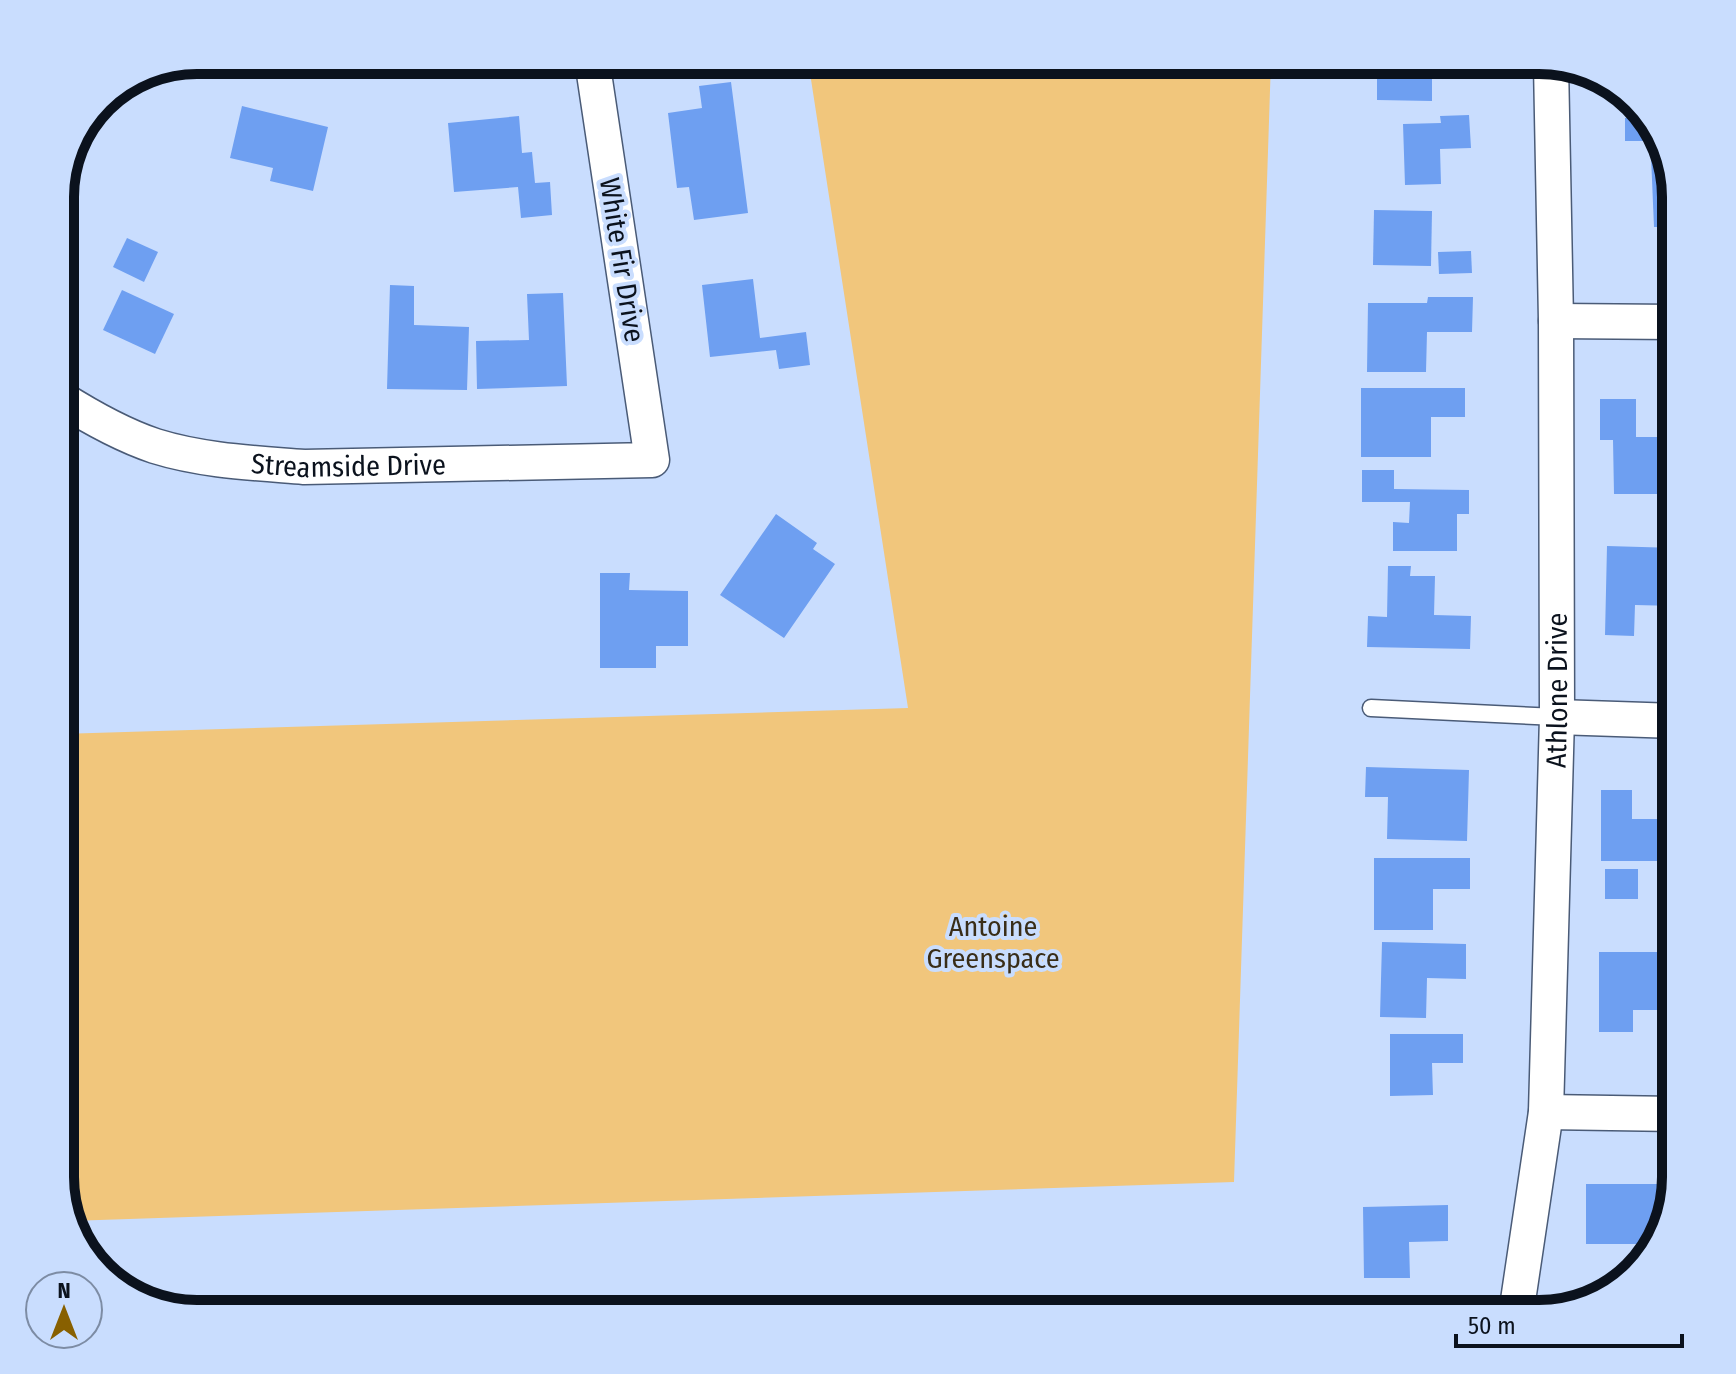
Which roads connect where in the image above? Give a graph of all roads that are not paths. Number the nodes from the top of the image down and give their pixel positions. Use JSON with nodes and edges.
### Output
{"nodes":[{"id":1,"x":594,"y":74,"type":"edge"},
{"id":2,"x":1551,"y":75,"type":"edge"},
{"id":3,"x":1556,"y":321,"type":"junction"},
{"id":4,"x":1662,"y":322,"type":"edge"},
{"id":5,"x":74,"y":407,"type":"edge"},
{"id":6,"x":652,"y":460,"type":"joint"},
{"id":7,"x":1371,"y":708,"type":"dead end"},
{"id":8,"x":1557,"y":717,"type":"junction"},
{"id":9,"x":1662,"y":721,"type":"edge"},
{"id":10,"x":1546,"y":1112,"type":"junction"},
{"id":11,"x":1662,"y":1114,"type":"edge"},
{"id":12,"x":1518,"y":1300,"type":"edge"}],
"edges":[{"from":1,"to":6,"type":"street","name":"White Fir Drive"},
{"from":2,"to":3,"type":"street","name":"Athlone Drive"},
{"from":3,"to":4,"type":"street"},
{"from":3,"to":8,"type":"street","name":"Athlone Drive"},
{"from":5,"to":6,"type":"street","name":"Streamside Drive"},
{"from":7,"to":8,"type":"lane"},
{"from":8,"to":9,"type":"street"},
{"from":8,"to":10,"type":"street","name":"Athlone Drive"},
{"from":10,"to":11,"type":"street"},
{"from":10,"to":12,"type":"street","name":"Athlone Drive"}]}
